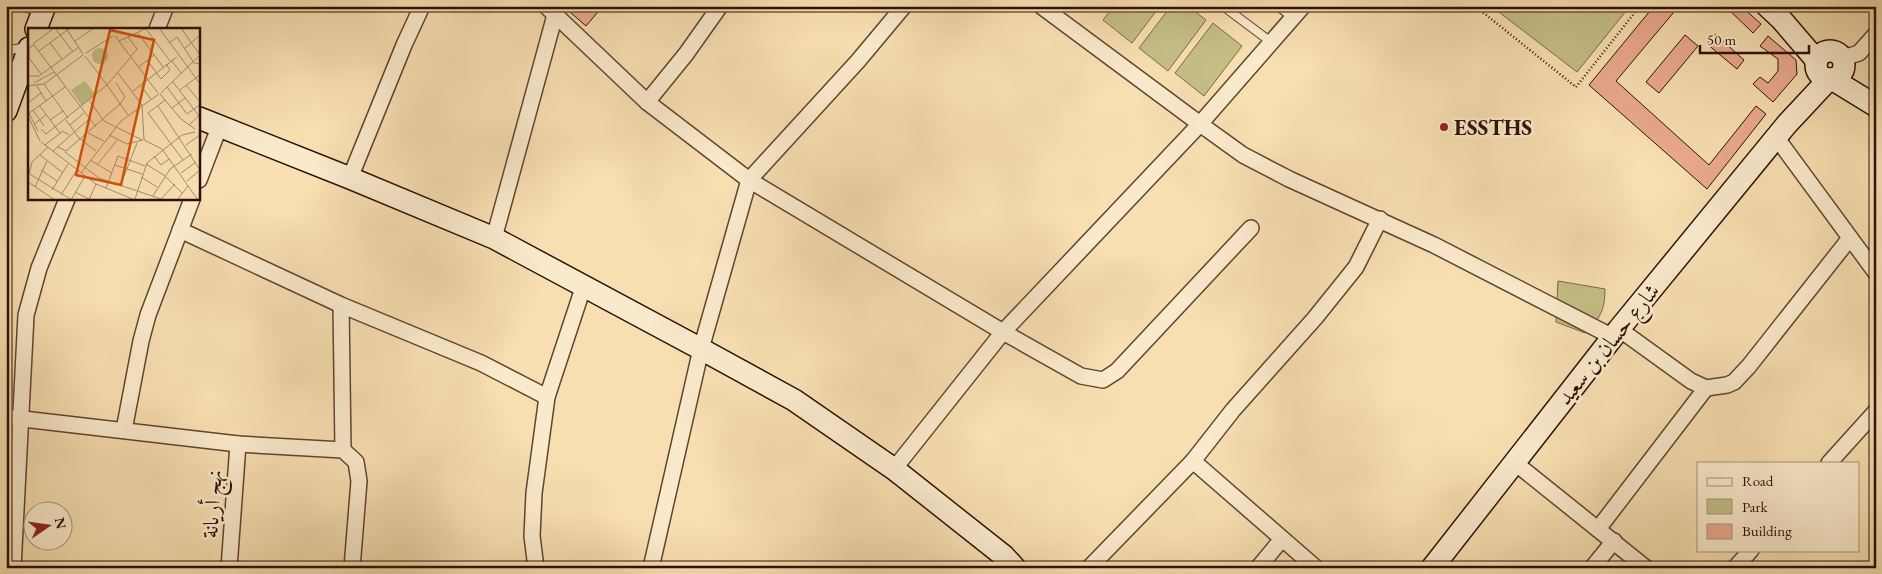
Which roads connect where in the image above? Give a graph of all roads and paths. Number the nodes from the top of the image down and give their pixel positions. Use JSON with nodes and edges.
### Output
{"nodes":[{"id":1,"x":17,"y":6,"type":"edge"},
{"id":2,"x":166,"y":6,"type":"edge"},
{"id":3,"x":422,"y":6,"type":"edge"},
{"id":4,"x":720,"y":6,"type":"edge"},
{"id":5,"x":904,"y":6,"type":"edge"},
{"id":6,"x":1042,"y":6,"type":"edge"},
{"id":7,"x":1223,"y":6,"type":"edge"},
{"id":8,"x":1278,"y":6,"type":"edge"},
{"id":9,"x":1303,"y":6,"type":"edge"},
{"id":10,"x":1475,"y":6,"type":"edge"},
{"id":11,"x":1640,"y":6,"type":"edge"},
{"id":12,"x":550,"y":11,"type":"edge"},
{"id":13,"x":1774,"y":13,"type":"edge"},
{"id":14,"x":41,"y":16,"type":"edge"},
{"id":15,"x":1293,"y":18,"type":"junction"},
{"id":16,"x":157,"y":28,"type":"edge"},
{"id":17,"x":1876,"y":34,"type":"edge"},
{"id":18,"x":1270,"y":42,"type":"junction"},
{"id":19,"x":6,"y":48,"type":"edge"},
{"id":20,"x":28,"y":49,"type":"edge"},
{"id":21,"x":1830,"y":65,"type":"junction"},
{"id":22,"x":647,"y":102,"type":"junction"},
{"id":23,"x":1876,"y":102,"type":"edge"},
{"id":24,"x":7,"y":106,"type":"edge"},
{"id":25,"x":1876,"y":106,"type":"edge"},
{"id":26,"x":200,"y":118,"type":"edge"},
{"id":27,"x":1200,"y":124,"type":"junction"},
{"id":28,"x":220,"y":125,"type":"junction"},
{"id":29,"x":1781,"y":131,"type":"junction"},
{"id":30,"x":200,"y":177,"type":"edge"},
{"id":31,"x":350,"y":178,"type":"junction"},
{"id":32,"x":749,"y":180,"type":"junction"},
{"id":33,"x":68,"y":200,"type":"edge"},
{"id":34,"x":192,"y":200,"type":"edge"},
{"id":35,"x":1380,"y":219,"type":"junction"},
{"id":36,"x":1251,"y":228,"type":"dead end"},
{"id":37,"x":180,"y":230,"type":"junction"},
{"id":38,"x":494,"y":238,"type":"junction"},
{"id":39,"x":1850,"y":238,"type":"junction"},
{"id":40,"x":1876,"y":273,"type":"edge"},
{"id":41,"x":584,"y":285,"type":"junction"},
{"id":42,"x":341,"y":305,"type":"junction"},
{"id":43,"x":1003,"y":332,"type":"junction"},
{"id":44,"x":1616,"y":333,"type":"junction"},
{"id":45,"x":701,"y":349,"type":"junction"},
{"id":46,"x":1706,"y":388,"type":"junction"},
{"id":47,"x":547,"y":397,"type":"junction"},
{"id":48,"x":1876,"y":411,"type":"edge"},
{"id":49,"x":14,"y":418,"type":"edge"},
{"id":50,"x":124,"y":430,"type":"junction"},
{"id":51,"x":238,"y":444,"type":"junction"},
{"id":52,"x":343,"y":450,"type":"junction"},
{"id":53,"x":1193,"y":461,"type":"junction"},
{"id":54,"x":1514,"y":462,"type":"junction"},
{"id":55,"x":1830,"y":462,"type":"edge"},
{"id":56,"x":894,"y":469,"type":"junction"},
{"id":57,"x":1598,"y":529,"type":"junction"},
{"id":58,"x":1282,"y":539,"type":"junction"},
{"id":59,"x":1614,"y":541,"type":"junction"},
{"id":60,"x":1749,"y":552,"type":"edge"},
{"id":61,"x":13,"y":568,"type":"edge"},
{"id":62,"x":229,"y":568,"type":"edge"},
{"id":63,"x":352,"y":568,"type":"edge"},
{"id":64,"x":536,"y":568,"type":"edge"},
{"id":65,"x":651,"y":568,"type":"edge"},
{"id":66,"x":1015,"y":568,"type":"edge"},
{"id":67,"x":1088,"y":568,"type":"edge"},
{"id":68,"x":1258,"y":568,"type":"edge"},
{"id":69,"x":1316,"y":568,"type":"edge"},
{"id":70,"x":1432,"y":568,"type":"edge"},
{"id":71,"x":1592,"y":568,"type":"edge"},
{"id":72,"x":1646,"y":568,"type":"edge"},
{"id":73,"x":1735,"y":568,"type":"edge"}],
"edges":[{"from":1,"to":14,"type":"lane"},
{"from":2,"to":16,"type":"street"},
{"from":3,"to":31,"type":"street"},
{"from":4,"to":22,"type":"street"},
{"from":5,"to":32,"type":"street"},
{"from":6,"to":27,"type":"street"},
{"from":7,"to":18,"type":"lane"},
{"from":8,"to":15,"type":"lane"},
{"from":9,"to":15,"type":"street"},
{"from":10,"to":11,"type":"path"},
{"from":12,"to":22,"type":"street"},
{"from":12,"to":38,"type":"street"},
{"from":13,"to":21,"type":"street"},
{"from":15,"to":18,"type":"street"},
{"from":17,"to":21,"type":"street"},
{"from":18,"to":27,"type":"street"},
{"from":19,"to":20,"type":"lane"},
{"from":20,"to":24,"type":"street"},
{"from":21,"to":23,"type":"street"},
{"from":21,"to":25,"type":"street"},
{"from":21,"to":29,"type":"street","name":"شارع حسان بن سعيد"},
{"from":22,"to":32,"type":"street"},
{"from":26,"to":28,"type":"street"},
{"from":27,"to":35,"type":"street"},
{"from":27,"to":43,"type":"street"},
{"from":28,"to":30,"type":"street"},
{"from":28,"to":31,"type":"street"},
{"from":29,"to":39,"type":"street"},
{"from":29,"to":44,"type":"street","name":"شارع حسان بن سعيد"},
{"from":31,"to":38,"type":"street"},
{"from":32,"to":43,"type":"street"},
{"from":32,"to":45,"type":"street"},
{"from":33,"to":49,"type":"street"},
{"from":34,"to":37,"type":"street"},
{"from":35,"to":44,"type":"street"},
{"from":35,"to":53,"type":"street"},
{"from":36,"to":43,"type":"street"},
{"from":37,"to":42,"type":"street"},
{"from":37,"to":50,"type":"street"},
{"from":38,"to":41,"type":"street"},
{"from":39,"to":40,"type":"street"},
{"from":39,"to":46,"type":"street"},
{"from":41,"to":45,"type":"street"},
{"from":41,"to":47,"type":"street"},
{"from":42,"to":47,"type":"street"},
{"from":42,"to":52,"type":"street"},
{"from":43,"to":56,"type":"street"},
{"from":44,"to":46,"type":"street"},
{"from":44,"to":54,"type":"street","name":"شارع حسان بن سعيد"},
{"from":45,"to":56,"type":"street"},
{"from":45,"to":65,"type":"street"},
{"from":46,"to":57,"type":"street"},
{"from":47,"to":64,"type":"street"},
{"from":48,"to":55,"type":"street"},
{"from":49,"to":50,"type":"street"},
{"from":49,"to":61,"type":"street"},
{"from":50,"to":51,"type":"street"},
{"from":51,"to":52,"type":"street"},
{"from":51,"to":62,"type":"street","name":"نهج أريانة"},
{"from":52,"to":63,"type":"street"},
{"from":53,"to":58,"type":"street"},
{"from":53,"to":67,"type":"street"},
{"from":54,"to":57,"type":"street"},
{"from":54,"to":70,"type":"street","name":"شارع حسان بن سعيد"},
{"from":56,"to":66,"type":"street"},
{"from":57,"to":59,"type":"street"},
{"from":58,"to":68,"type":"street"},
{"from":58,"to":69,"type":"street"},
{"from":59,"to":71,"type":"street"},
{"from":59,"to":72,"type":"street"},
{"from":60,"to":73,"type":"street"}]}
